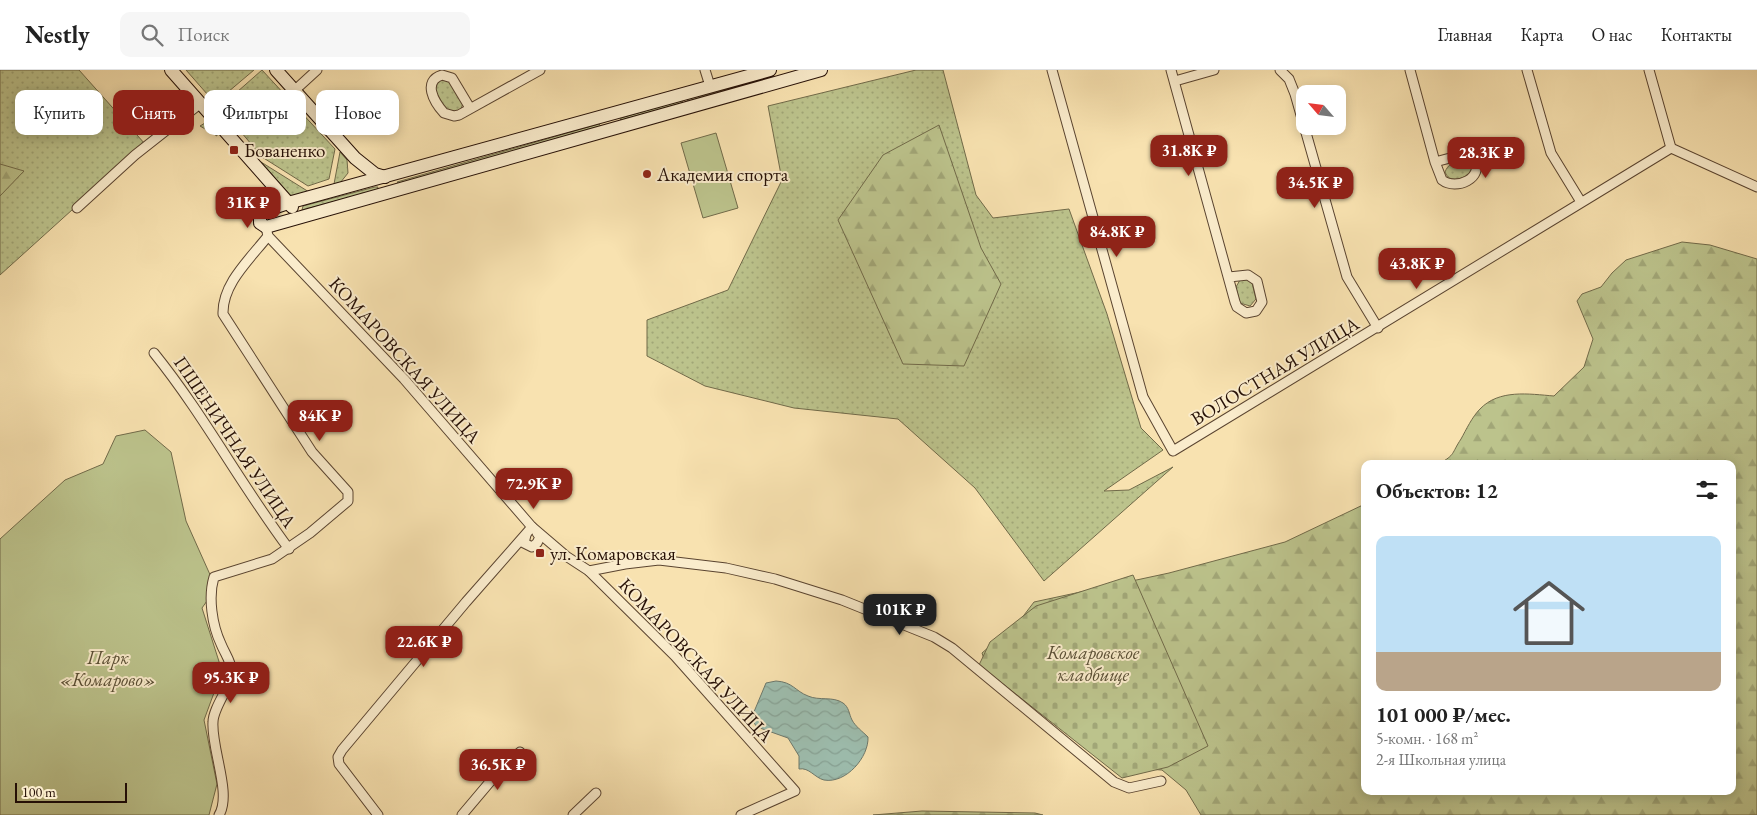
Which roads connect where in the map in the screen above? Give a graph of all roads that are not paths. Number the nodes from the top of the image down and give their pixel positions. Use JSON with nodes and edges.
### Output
{"nodes":[{"id":1,"x":171,"y":70,"type":"edge"},
{"id":2,"x":276,"y":70,"type":"edge"},
{"id":3,"x":317,"y":70,"type":"edge"},
{"id":4,"x":540,"y":70,"type":"edge"},
{"id":5,"x":705,"y":70,"type":"edge"},
{"id":6,"x":770,"y":70,"type":"edge"},
{"id":7,"x":821,"y":70,"type":"edge"},
{"id":8,"x":1052,"y":70,"type":"edge"},
{"id":9,"x":1171,"y":70,"type":"edge"},
{"id":10,"x":1214,"y":70,"type":"edge"},
{"id":11,"x":1280,"y":70,"type":"edge"},
{"id":12,"x":1410,"y":70,"type":"edge"},
{"id":13,"x":1527,"y":70,"type":"edge"},
{"id":14,"x":1649,"y":70,"type":"edge"},
{"id":15,"x":1174,"y":81,"type":"junction"},
{"id":16,"x":710,"y":86,"type":"junction"},
{"id":17,"x":293,"y":90,"type":"edge"},
{"id":18,"x":295,"y":90,"type":"edge"},
{"id":19,"x":201,"y":103,"type":"junction"},
{"id":20,"x":306,"y":104,"type":"edge"},
{"id":21,"x":470,"y":108,"type":"junction"},
{"id":22,"x":612,"y":113,"type":"junction"},
{"id":23,"x":616,"y":128,"type":"junction"},
{"id":24,"x":1671,"y":148,"type":"junction"},
{"id":25,"x":1435,"y":162,"type":"junction"},
{"id":26,"x":385,"y":176,"type":"junction"},
{"id":27,"x":1757,"y":187,"type":"edge"},
{"id":28,"x":390,"y":192,"type":"junction"},
{"id":29,"x":1581,"y":202,"type":"junction"},
{"id":30,"x":288,"y":203,"type":"junction"},
{"id":31,"x":77,"y":208,"type":"dead end"},
{"id":32,"x":301,"y":217,"type":"junction"},
{"id":33,"x":267,"y":232,"type":"junction"},
{"id":34,"x":1229,"y":277,"type":"junction"},
{"id":35,"x":1378,"y":328,"type":"junction"},
{"id":36,"x":154,"y":353,"type":"dead end"},
{"id":37,"x":533,"y":528,"type":"junction"},
{"id":38,"x":526,"y":535,"type":"junction"},
{"id":39,"x":289,"y":549,"type":"junction"},
{"id":40,"x":589,"y":571,"type":"junction"},
{"id":41,"x":520,"y":752,"type":"dead end"},
{"id":42,"x":1161,"y":781,"type":"dead end"},
{"id":43,"x":596,"y":793,"type":"dead end"},
{"id":44,"x":218,"y":815,"type":"edge"},
{"id":45,"x":378,"y":815,"type":"edge"},
{"id":46,"x":462,"y":815,"type":"edge"},
{"id":47,"x":573,"y":815,"type":"edge"},
{"id":48,"x":741,"y":815,"type":"edge"}],
"edges":[{"from":1,"to":19,"type":"street"},
{"from":2,"to":17,"type":"street"},
{"from":3,"to":18,"type":"street"},
{"from":4,"to":21,"type":"street"},
{"from":5,"to":16,"type":"street"},
{"from":6,"to":16,"type":"street"},
{"from":7,"to":23,"type":"street"},
{"from":8,"to":35,"type":"street","name":"ВОЛОСТНАЯ УЛИЦА"},
{"from":9,"to":15,"type":"street"},
{"from":10,"to":15,"type":"street"},
{"from":11,"to":35,"type":"street"},
{"from":12,"to":25,"type":"street"},
{"from":13,"to":29,"type":"street"},
{"from":14,"to":24,"type":"street"},
{"from":15,"to":34,"type":"street"},
{"from":16,"to":22,"type":"street"},
{"from":19,"to":30,"type":"street"},
{"from":19,"to":31,"type":"street"},
{"from":20,"to":26,"type":"street"},
{"from":21,"to":21,"type":"street"},
{"from":22,"to":23,"type":"street"},
{"from":22,"to":26,"type":"street"},
{"from":23,"to":28,"type":"street"},
{"from":24,"to":27,"type":"street"},
{"from":24,"to":29,"type":"street","name":"ВОЛОСТНАЯ УЛИЦА"},
{"from":25,"to":25,"type":"street"},
{"from":26,"to":28,"type":"street"},
{"from":26,"to":30,"type":"street"},
{"from":28,"to":32,"type":"street"},
{"from":29,"to":35,"type":"street","name":"ВОЛОСТНАЯ УЛИЦА"},
{"from":30,"to":32,"type":"street"},
{"from":30,"to":33,"type":"street"},
{"from":32,"to":33,"type":"street"},
{"from":33,"to":37,"type":"street","name":"КОМАРОВСКАЯ УЛИЦА"},
{"from":33,"to":39,"type":"street","name":"ПШЕНИЧНАЯ УЛИЦА"},
{"from":34,"to":34,"type":"street"},
{"from":36,"to":39,"type":"street","name":"ПШЕНИЧНАЯ УЛИЦА"},
{"from":37,"to":38,"type":"street"},
{"from":37,"to":38,"type":"street"},
{"from":37,"to":40,"type":"street","name":"КОМАРОВСКАЯ УЛИЦА"},
{"from":38,"to":45,"type":"street"},
{"from":39,"to":44,"type":"street","name":"ПШЕНИЧНАЯ УЛИЦА"},
{"from":40,"to":42,"type":"street"},
{"from":40,"to":48,"type":"street","name":"КОМАРОВСКАЯ УЛИЦА"},
{"from":41,"to":46,"type":"street"},
{"from":43,"to":47,"type":"street"}]}
